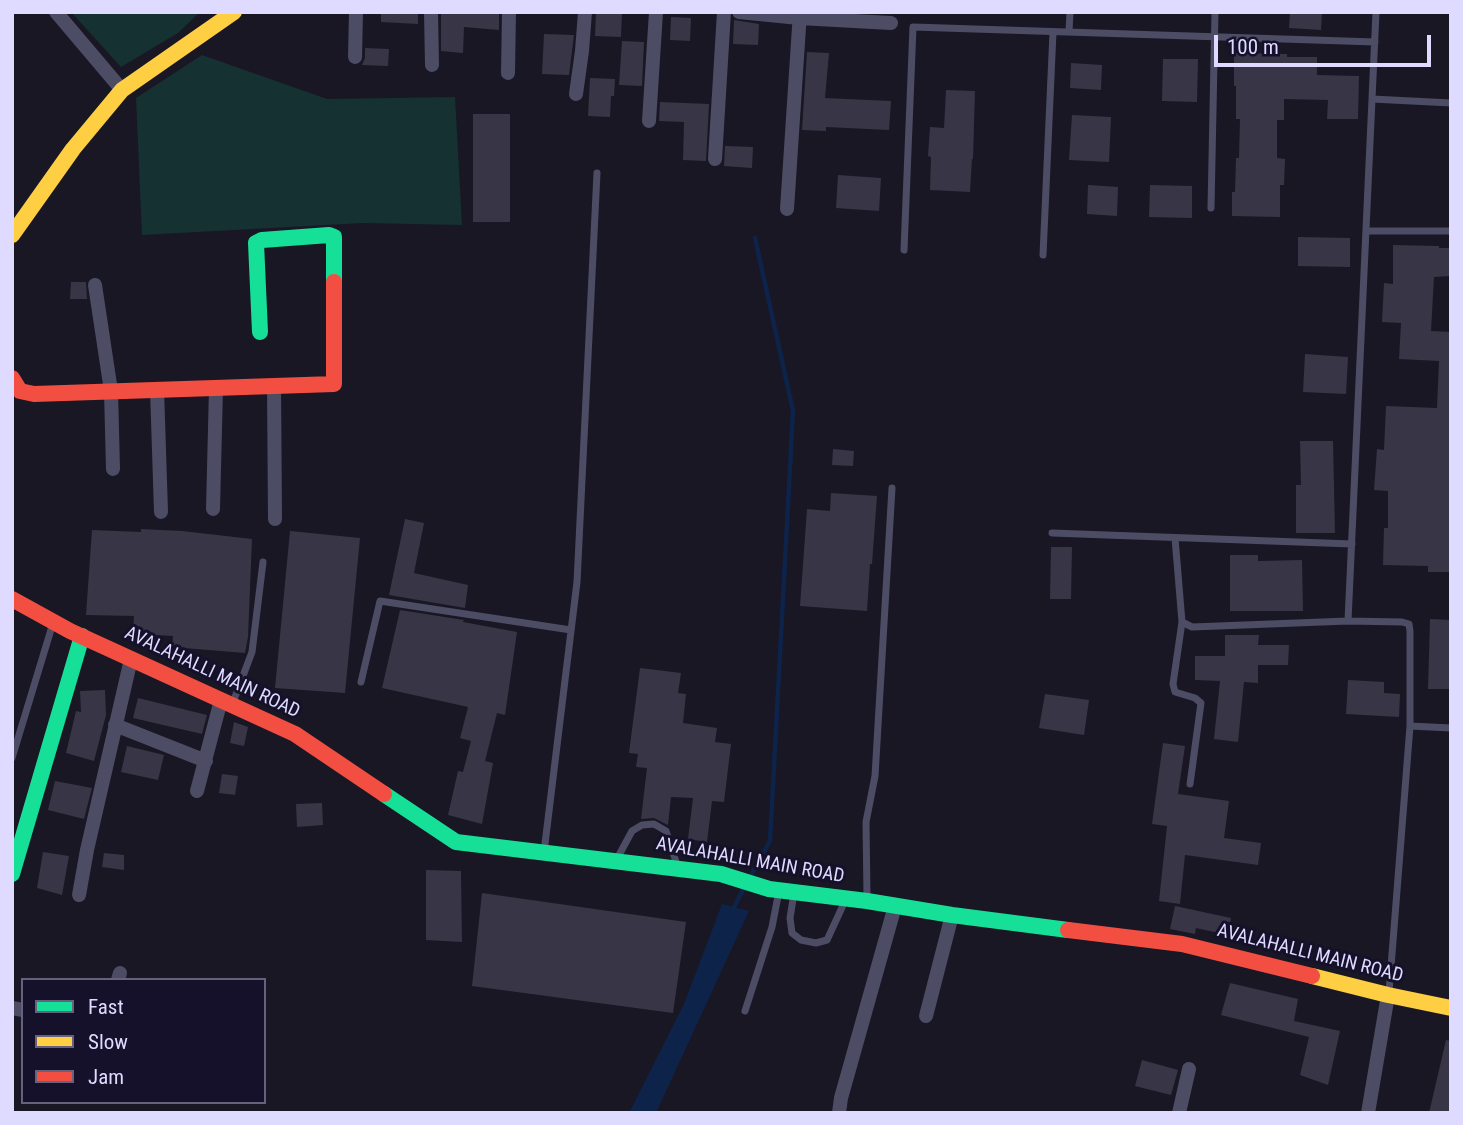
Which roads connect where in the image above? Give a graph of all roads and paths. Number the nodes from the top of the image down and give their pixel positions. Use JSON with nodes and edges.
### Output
{"nodes":[{"id":1,"x":56,"y":12,"type":"edge"},
{"id":2,"x":234,"y":12,"type":"edge"},
{"id":3,"x":356,"y":12,"type":"edge"},
{"id":4,"x":431,"y":12,"type":"edge"},
{"id":5,"x":509,"y":12,"type":"edge"},
{"id":6,"x":585,"y":12,"type":"edge"},
{"id":7,"x":656,"y":12,"type":"edge"},
{"id":8,"x":724,"y":12,"type":"edge"},
{"id":9,"x":739,"y":12,"type":"edge"},
{"id":10,"x":1070,"y":12,"type":"edge"},
{"id":11,"x":1215,"y":12,"type":"edge"},
{"id":12,"x":1376,"y":12,"type":"edge"},
{"id":13,"x":800,"y":15,"type":"edge"},
{"id":14,"x":867,"y":17,"type":"edge"},
{"id":15,"x":891,"y":23,"type":"dead end"},
{"id":16,"x":1053,"y":32,"type":"junction"},
{"id":17,"x":1069,"y":32,"type":"junction"},
{"id":18,"x":1214,"y":37,"type":"junction"},
{"id":19,"x":1375,"y":42,"type":"junction"},
{"id":20,"x":355,"y":57,"type":"dead end"},
{"id":21,"x":432,"y":65,"type":"dead end"},
{"id":22,"x":508,"y":72,"type":"dead end"},
{"id":23,"x":122,"y":90,"type":"junction"},
{"id":24,"x":576,"y":94,"type":"dead end"},
{"id":25,"x":1372,"y":99,"type":"junction"},
{"id":26,"x":1451,"y":103,"type":"edge"},
{"id":27,"x":649,"y":121,"type":"dead end"},
{"id":28,"x":715,"y":159,"type":"dead end"},
{"id":29,"x":597,"y":173,"type":"dead end"},
{"id":30,"x":1211,"y":208,"type":"dead end"},
{"id":31,"x":787,"y":209,"type":"dead end"},
{"id":32,"x":1366,"y":231,"type":"junction"},
{"id":33,"x":1451,"y":231,"type":"edge"},
{"id":34,"x":12,"y":235,"type":"edge"},
{"id":35,"x":904,"y":250,"type":"dead end"},
{"id":36,"x":1043,"y":255,"type":"dead end"},
{"id":37,"x":95,"y":285,"type":"dead end"},
{"id":38,"x":260,"y":332,"type":"dead end"},
{"id":39,"x":12,"y":378,"type":"edge"},
{"id":40,"x":274,"y":386,"type":"junction"},
{"id":41,"x":216,"y":388,"type":"junction"},
{"id":42,"x":157,"y":389,"type":"junction"},
{"id":43,"x":111,"y":391,"type":"junction"},
{"id":44,"x":113,"y":469,"type":"dead end"},
{"id":45,"x":892,"y":488,"type":"dead end"},
{"id":46,"x":213,"y":509,"type":"dead end"},
{"id":47,"x":161,"y":512,"type":"dead end"},
{"id":48,"x":275,"y":519,"type":"dead end"},
{"id":49,"x":1052,"y":533,"type":"dead end"},
{"id":50,"x":1175,"y":537,"type":"junction"},
{"id":51,"x":1352,"y":544,"type":"junction"},
{"id":52,"x":262,"y":562,"type":"dead end"},
{"id":53,"x":12,"y":599,"type":"edge"},
{"id":54,"x":1348,"y":621,"type":"junction"},
{"id":55,"x":53,"y":622,"type":"junction"},
{"id":56,"x":1182,"y":622,"type":"junction"},
{"id":57,"x":571,"y":630,"type":"junction"},
{"id":58,"x":82,"y":636,"type":"junction"},
{"id":59,"x":131,"y":659,"type":"junction"},
{"id":60,"x":361,"y":682,"type":"dead end"},
{"id":61,"x":226,"y":703,"type":"junction"},
{"id":62,"x":115,"y":725,"type":"junction"},
{"id":63,"x":1410,"y":726,"type":"junction"},
{"id":64,"x":1451,"y":728,"type":"edge"},
{"id":65,"x":12,"y":758,"type":"edge"},
{"id":66,"x":206,"y":761,"type":"junction"},
{"id":67,"x":1190,"y":784,"type":"dead end"},
{"id":68,"x":197,"y":791,"type":"dead end"},
{"id":69,"x":544,"y":853,"type":"junction"},
{"id":70,"x":617,"y":861,"type":"junction"},
{"id":71,"x":678,"y":869,"type":"junction"},
{"id":72,"x":12,"y":874,"type":"edge"},
{"id":73,"x":781,"y":891,"type":"junction"},
{"id":74,"x":79,"y":895,"type":"dead end"},
{"id":75,"x":846,"y":899,"type":"junction"},
{"id":76,"x":867,"y":901,"type":"junction"},
{"id":77,"x":895,"y":906,"type":"junction"},
{"id":78,"x":952,"y":915,"type":"junction"},
{"id":79,"x":1388,"y":995,"type":"junction"},
{"id":80,"x":1451,"y":1008,"type":"edge"},
{"id":81,"x":745,"y":1011,"type":"dead end"},
{"id":82,"x":926,"y":1016,"type":"dead end"},
{"id":83,"x":1189,"y":1069,"type":"dead end"},
{"id":84,"x":839,"y":1113,"type":"edge"},
{"id":85,"x":1179,"y":1113,"type":"edge"},
{"id":86,"x":1368,"y":1113,"type":"edge"}],
"edges":[{"from":1,"to":23,"type":"street"},
{"from":2,"to":23,"type":"main road"},
{"from":3,"to":20,"type":"street"},
{"from":4,"to":21,"type":"street"},
{"from":5,"to":22,"type":"street"},
{"from":6,"to":24,"type":"street"},
{"from":7,"to":27,"type":"street"},
{"from":8,"to":28,"type":"street"},
{"from":9,"to":13,"type":"street"},
{"from":10,"to":17,"type":"lane"},
{"from":11,"to":18,"type":"lane"},
{"from":12,"to":19,"type":"lane"},
{"from":13,"to":14,"type":"street"},
{"from":13,"to":31,"type":"street"},
{"from":14,"to":15,"type":"street"},
{"from":16,"to":17,"type":"lane"},
{"from":16,"to":35,"type":"lane"},
{"from":16,"to":36,"type":"lane"},
{"from":17,"to":18,"type":"lane"},
{"from":18,"to":19,"type":"lane"},
{"from":18,"to":30,"type":"lane"},
{"from":19,"to":25,"type":"lane"},
{"from":23,"to":34,"type":"main road"},
{"from":25,"to":26,"type":"lane"},
{"from":25,"to":32,"type":"lane"},
{"from":29,"to":57,"type":"lane"},
{"from":32,"to":33,"type":"lane"},
{"from":32,"to":51,"type":"lane"},
{"from":37,"to":43,"type":"street"},
{"from":38,"to":40,"type":"main road"},
{"from":39,"to":43,"type":"main road"},
{"from":40,"to":41,"type":"main road"},
{"from":40,"to":48,"type":"street"},
{"from":41,"to":42,"type":"main road"},
{"from":41,"to":46,"type":"street"},
{"from":42,"to":43,"type":"main road"},
{"from":42,"to":47,"type":"street"},
{"from":43,"to":44,"type":"street"},
{"from":45,"to":76,"type":"lane"},
{"from":49,"to":50,"type":"lane"},
{"from":50,"to":51,"type":"lane"},
{"from":50,"to":56,"type":"lane"},
{"from":51,"to":54,"type":"lane"},
{"from":52,"to":61,"type":"lane"},
{"from":53,"to":55,"type":"main road","name":"AVALAHALLI MAIN ROAD"},
{"from":54,"to":56,"type":"lane"},
{"from":54,"to":63,"type":"lane"},
{"from":55,"to":58,"type":"main road","name":"AVALAHALLI MAIN ROAD"},
{"from":55,"to":65,"type":"lane"},
{"from":56,"to":67,"type":"lane"},
{"from":57,"to":60,"type":"lane"},
{"from":57,"to":69,"type":"lane"},
{"from":58,"to":59,"type":"main road","name":"AVALAHALLI MAIN ROAD"},
{"from":58,"to":72,"type":"main road"},
{"from":59,"to":61,"type":"main road","name":"AVALAHALLI MAIN ROAD"},
{"from":59,"to":62,"type":"street"},
{"from":61,"to":66,"type":"street"},
{"from":61,"to":69,"type":"main road","name":"AVALAHALLI MAIN ROAD"},
{"from":62,"to":66,"type":"street"},
{"from":62,"to":74,"type":"street"},
{"from":63,"to":64,"type":"lane"},
{"from":63,"to":79,"type":"lane"},
{"from":66,"to":68,"type":"street"},
{"from":69,"to":70,"type":"main road","name":"AVALAHALLI MAIN ROAD"},
{"from":70,"to":71,"type":"main road","name":"AVALAHALLI MAIN ROAD"},
{"from":70,"to":71,"type":"lane"},
{"from":71,"to":73,"type":"main road","name":"AVALAHALLI MAIN ROAD"},
{"from":73,"to":75,"type":"main road","name":"AVALAHALLI MAIN ROAD"},
{"from":73,"to":75,"type":"lane"},
{"from":73,"to":81,"type":"lane"},
{"from":75,"to":76,"type":"main road","name":"AVALAHALLI MAIN ROAD"},
{"from":76,"to":77,"type":"main road","name":"AVALAHALLI MAIN ROAD"},
{"from":77,"to":78,"type":"main road","name":"AVALAHALLI MAIN ROAD"},
{"from":77,"to":84,"type":"street"},
{"from":78,"to":79,"type":"main road","name":"AVALAHALLI MAIN ROAD"},
{"from":78,"to":82,"type":"street"},
{"from":79,"to":80,"type":"main road","name":"AVALAHALLI MAIN ROAD"},
{"from":79,"to":86,"type":"street"},
{"from":83,"to":85,"type":"street"}]}
